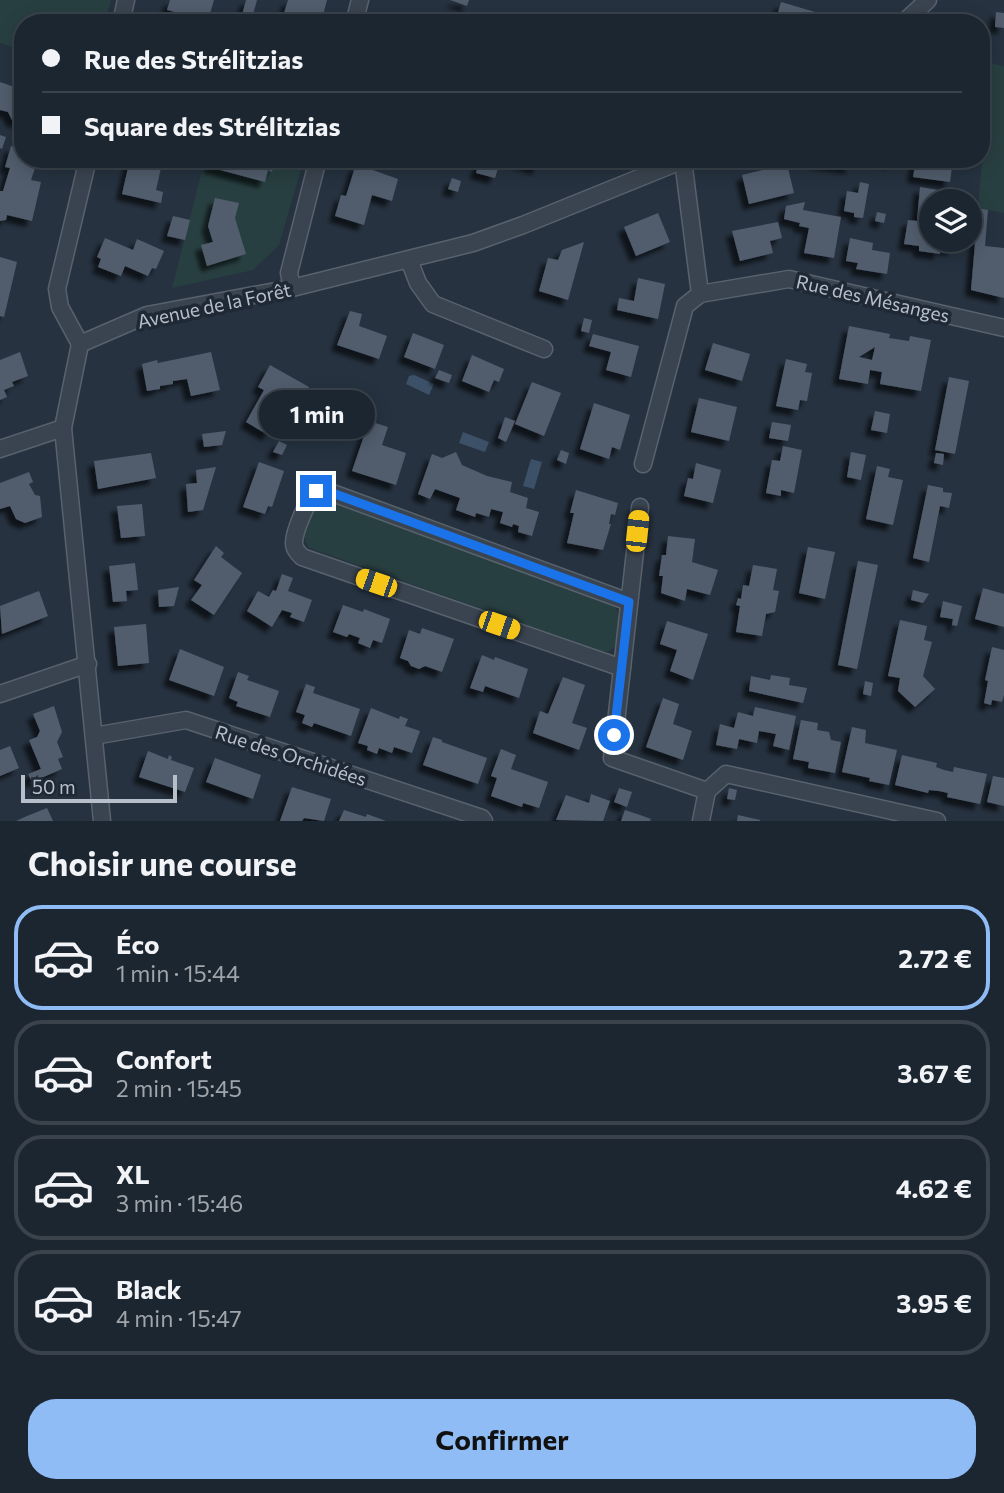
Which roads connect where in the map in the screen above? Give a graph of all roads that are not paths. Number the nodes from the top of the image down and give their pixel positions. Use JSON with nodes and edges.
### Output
{"nodes":[{"id":1,"x":928,"y":0,"type":"edge"},
{"id":2,"x":913,"y":14,"type":"edge"},
{"id":3,"x":86,"y":168,"type":"edge"},
{"id":4,"x":316,"y":168,"type":"edge"},
{"id":5,"x":665,"y":168,"type":"edge"},
{"id":6,"x":686,"y":168,"type":"edge"},
{"id":7,"x":409,"y":260,"type":"junction"},
{"id":8,"x":292,"y":288,"type":"junction"},
{"id":9,"x":701,"y":294,"type":"junction"},
{"id":10,"x":1004,"y":328,"type":"edge"},
{"id":11,"x":80,"y":344,"type":"junction"},
{"id":12,"x":544,"y":349,"type":"dead end"},
{"id":13,"x":63,"y":428,"type":"junction"},
{"id":14,"x":0,"y":449,"type":"edge"},
{"id":15,"x":642,"y":464,"type":"dead end"},
{"id":16,"x":640,"y":507,"type":"dead end"},
{"id":17,"x":629,"y":602,"type":"junction"},
{"id":18,"x":88,"y":664,"type":"junction"},
{"id":19,"x":621,"y":668,"type":"junction"},
{"id":20,"x":0,"y":694,"type":"edge"},
{"id":21,"x":93,"y":736,"type":"junction"},
{"id":22,"x":707,"y":791,"type":"junction"},
{"id":23,"x":102,"y":821,"type":"edge"},
{"id":24,"x":484,"y":821,"type":"edge"},
{"id":25,"x":701,"y":821,"type":"edge"},
{"id":26,"x":937,"y":821,"type":"edge"}],
"edges":[{"from":1,"to":2,"type":"street"},
{"from":3,"to":11,"type":"street"},
{"from":4,"to":8,"type":"street"},
{"from":5,"to":7,"type":"street","name":"Avenue de la Forêt"},
{"from":6,"to":9,"type":"street"},
{"from":7,"to":8,"type":"street","name":"Avenue de la Forêt"},
{"from":7,"to":12,"type":"street"},
{"from":8,"to":11,"type":"street","name":"Avenue de la Forêt"},
{"from":9,"to":10,"type":"street","name":"Rue des Mésanges"},
{"from":9,"to":15,"type":"street"},
{"from":11,"to":13,"type":"street"},
{"from":13,"to":14,"type":"street"},
{"from":13,"to":18,"type":"street"},
{"from":16,"to":17,"type":"street"},
{"from":17,"to":19,"type":"street"},
{"from":17,"to":19,"type":"street"},
{"from":18,"to":20,"type":"street"},
{"from":18,"to":21,"type":"street"},
{"from":19,"to":22,"type":"street"},
{"from":21,"to":23,"type":"street"},
{"from":21,"to":24,"type":"street","name":"Rue des Orchidées"},
{"from":22,"to":25,"type":"street"},
{"from":22,"to":26,"type":"street"}]}
